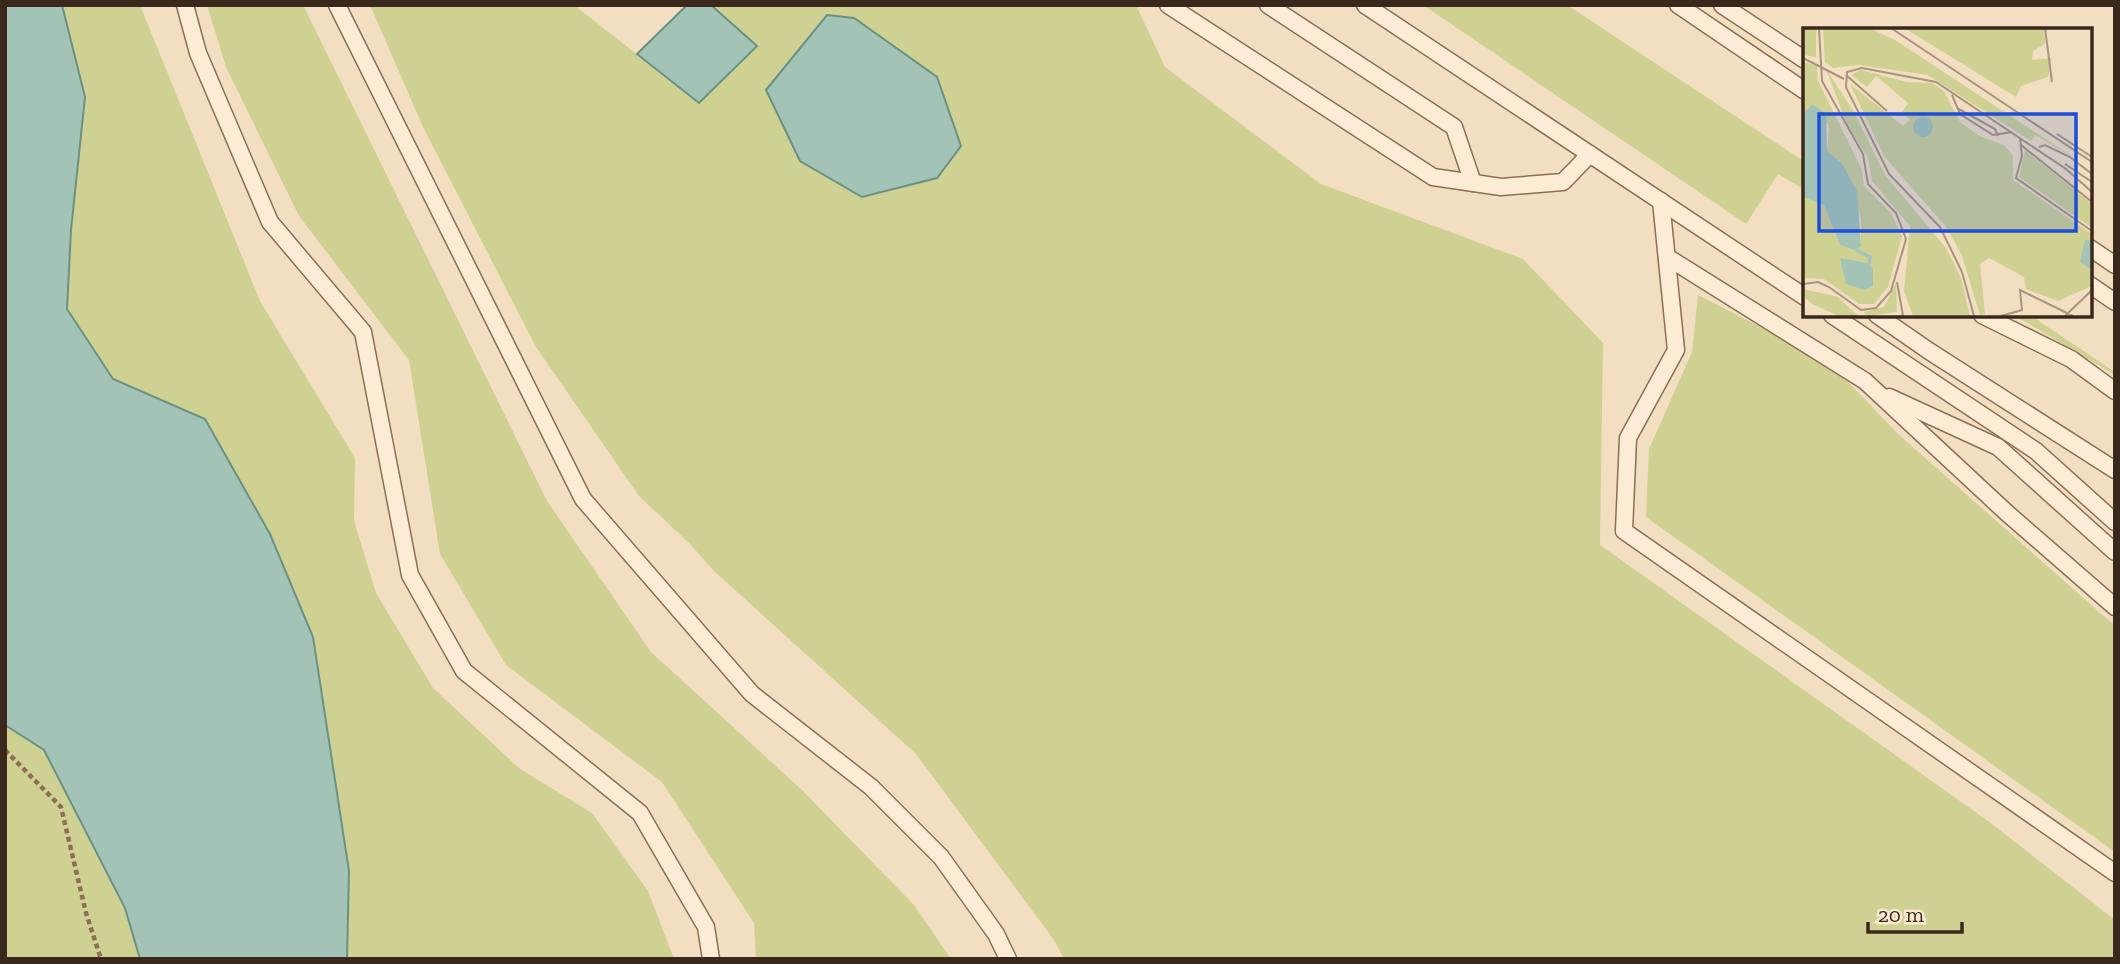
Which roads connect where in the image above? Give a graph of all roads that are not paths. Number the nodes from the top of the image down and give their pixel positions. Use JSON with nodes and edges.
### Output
{"nodes":[{"id":1,"x":185,"y":5,"type":"edge"},
{"id":2,"x":337,"y":5,"type":"edge"},
{"id":3,"x":1168,"y":5,"type":"edge"},
{"id":4,"x":1269,"y":5,"type":"edge"},
{"id":5,"x":1365,"y":5,"type":"edge"},
{"id":6,"x":1678,"y":5,"type":"edge"},
{"id":7,"x":1722,"y":5,"type":"edge"},
{"id":8,"x":1803,"y":59,"type":"edge"},
{"id":9,"x":1803,"y":91,"type":"edge"},
{"id":10,"x":1590,"y":154,"type":"junction"},
{"id":11,"x":1473,"y":183,"type":"junction"},
{"id":12,"x":1661,"y":201,"type":"junction"},
{"id":13,"x":2092,"y":249,"type":"edge"},
{"id":14,"x":1667,"y":257,"type":"junction"},
{"id":15,"x":2115,"y":265,"type":"edge"},
{"id":16,"x":2092,"y":286,"type":"edge"},
{"id":17,"x":1803,"y":294,"type":"edge"},
{"id":18,"x":2115,"y":302,"type":"edge"},
{"id":19,"x":1835,"y":317,"type":"edge"},
{"id":20,"x":1880,"y":317,"type":"edge"},
{"id":21,"x":1986,"y":317,"type":"edge"},
{"id":22,"x":2115,"y":391,"type":"edge"},
{"id":23,"x":1877,"y":392,"type":"junction"},
{"id":24,"x":2115,"y":470,"type":"edge"},
{"id":25,"x":2115,"y":522,"type":"edge"},
{"id":26,"x":2115,"y":552,"type":"edge"},
{"id":27,"x":2115,"y":607,"type":"edge"},
{"id":28,"x":2115,"y":873,"type":"edge"},
{"id":29,"x":711,"y":959,"type":"edge"},
{"id":30,"x":1009,"y":959,"type":"edge"}],
"edges":[{"from":1,"to":29,"type":"lane"},
{"from":2,"to":30,"type":"lane"},
{"from":3,"to":11,"type":"lane"},
{"from":4,"to":11,"type":"lane"},
{"from":5,"to":10,"type":"lane"},
{"from":6,"to":9,"type":"lane"},
{"from":7,"to":8,"type":"lane"},
{"from":10,"to":11,"type":"lane"},
{"from":10,"to":12,"type":"lane"},
{"from":12,"to":14,"type":"lane"},
{"from":12,"to":17,"type":"lane"},
{"from":13,"to":15,"type":"lane"},
{"from":14,"to":23,"type":"lane"},
{"from":14,"to":28,"type":"lane"},
{"from":16,"to":18,"type":"lane"},
{"from":19,"to":25,"type":"lane"},
{"from":20,"to":24,"type":"lane"},
{"from":21,"to":22,"type":"lane"},
{"from":23,"to":26,"type":"lane"},
{"from":23,"to":27,"type":"lane"}]}
